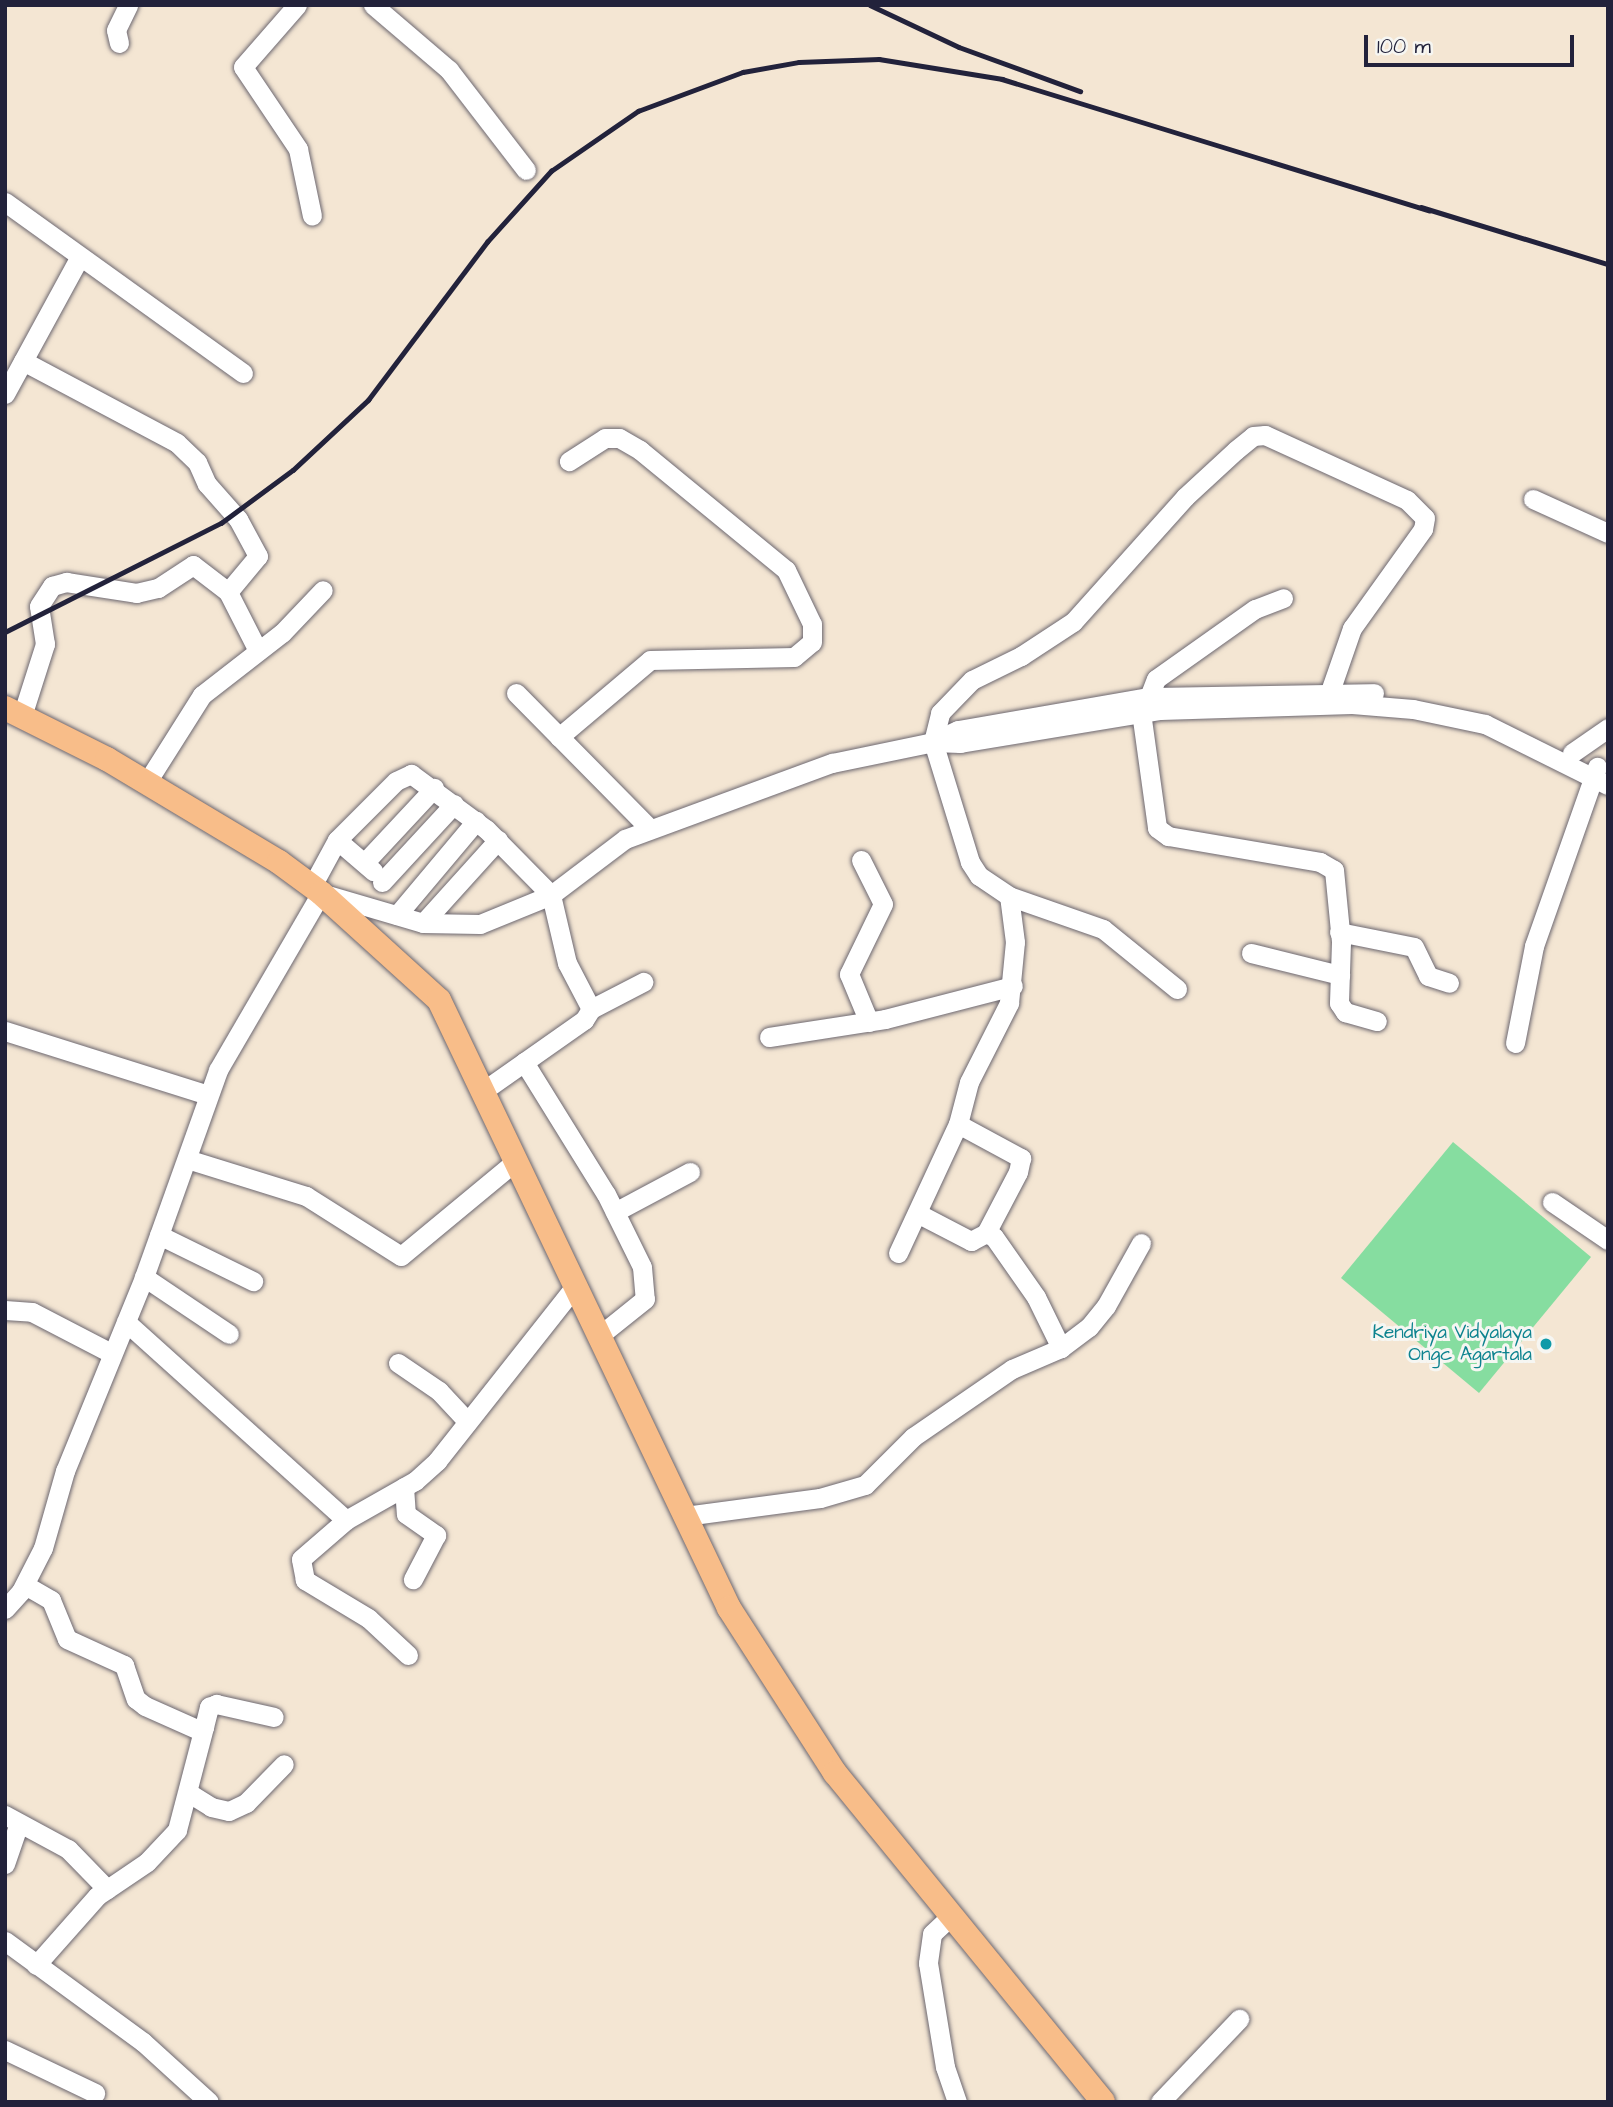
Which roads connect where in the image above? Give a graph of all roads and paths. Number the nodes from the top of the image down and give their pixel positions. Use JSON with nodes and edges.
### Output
{"nodes":[{"id":1,"x":128,"y":5,"type":"edge"},
{"id":2,"x":297,"y":5,"type":"edge"},
{"id":3,"x":373,"y":5,"type":"edge"},
{"id":4,"x":119,"y":43,"type":"dead end"},
{"id":5,"x":526,"y":170,"type":"dead end"},
{"id":6,"x":5,"y":202,"type":"edge"},
{"id":7,"x":312,"y":216,"type":"dead end"},
{"id":8,"x":79,"y":258,"type":"junction"},
{"id":9,"x":23,"y":361,"type":"junction"},
{"id":10,"x":243,"y":373,"type":"dead end"},
{"id":11,"x":5,"y":394,"type":"edge"},
{"id":12,"x":569,"y":461,"type":"dead end"},
{"id":13,"x":1533,"y":499,"type":"dead end"},
{"id":14,"x":1608,"y":533,"type":"edge"},
{"id":15,"x":323,"y":590,"type":"dead end"},
{"id":16,"x":228,"y":592,"type":"junction"},
{"id":17,"x":1283,"y":598,"type":"dead end"},
{"id":18,"x":258,"y":651,"type":"junction"},
{"id":19,"x":1330,"y":691,"type":"junction"},
{"id":20,"x":516,"y":693,"type":"dead end"},
{"id":21,"x":1352,"y":698,"type":"junction"},
{"id":22,"x":1152,"y":704,"type":"junction"},
{"id":23,"x":13,"y":712,"type":"edge"},
{"id":24,"x":1608,"y":728,"type":"edge"},
{"id":25,"x":559,"y":737,"type":"junction"},
{"id":26,"x":933,"y":742,"type":"junction"},
{"id":27,"x":1572,"y":753,"type":"junction"},
{"id":28,"x":1601,"y":775,"type":"edge"},
{"id":29,"x":147,"y":782,"type":"junction"},
{"id":30,"x":434,"y":788,"type":"junction"},
{"id":31,"x":454,"y":804,"type":"junction"},
{"id":32,"x":476,"y":821,"type":"junction"},
{"id":33,"x":649,"y":828,"type":"junction"},
{"id":34,"x":337,"y":840,"type":"junction"},
{"id":35,"x":498,"y":840,"type":"junction"},
{"id":36,"x":861,"y":860,"type":"dead end"},
{"id":37,"x":366,"y":861,"type":"junction"},
{"id":38,"x":382,"y":883,"type":"junction"},
{"id":39,"x":316,"y":889,"type":"junction"},
{"id":40,"x":551,"y":895,"type":"junction"},
{"id":41,"x":1009,"y":896,"type":"junction"},
{"id":42,"x":390,"y":913,"type":"junction"},
{"id":43,"x":423,"y":923,"type":"junction"},
{"id":44,"x":1339,"y":932,"type":"junction"},
{"id":45,"x":1251,"y":953,"type":"dead end"},
{"id":46,"x":1340,"y":975,"type":"junction"},
{"id":47,"x":643,"y":982,"type":"dead end"},
{"id":48,"x":1448,"y":983,"type":"dead end"},
{"id":49,"x":1013,"y":986,"type":"junction"},
{"id":50,"x":1177,"y":989,"type":"dead end"},
{"id":51,"x":591,"y":1009,"type":"junction"},
{"id":52,"x":1377,"y":1021,"type":"dead end"},
{"id":53,"x":869,"y":1022,"type":"junction"},
{"id":54,"x":5,"y":1031,"type":"edge"},
{"id":55,"x":769,"y":1037,"type":"dead end"},
{"id":56,"x":1515,"y":1043,"type":"dead end"},
{"id":57,"x":524,"y":1062,"type":"junction"},
{"id":58,"x":483,"y":1091,"type":"junction"},
{"id":59,"x":208,"y":1095,"type":"junction"},
{"id":60,"x":958,"y":1124,"type":"junction"},
{"id":61,"x":187,"y":1159,"type":"junction"},
{"id":62,"x":516,"y":1161,"type":"junction"},
{"id":63,"x":690,"y":1172,"type":"dead end"},
{"id":64,"x":1552,"y":1202,"type":"dead end"},
{"id":65,"x":615,"y":1212,"type":"junction"},
{"id":66,"x":917,"y":1213,"type":"junction"},
{"id":67,"x":986,"y":1233,"type":"junction"},
{"id":68,"x":159,"y":1235,"type":"junction"},
{"id":69,"x":1608,"y":1240,"type":"edge"},
{"id":70,"x":1140,"y":1243,"type":"dead end"},
{"id":71,"x":898,"y":1253,"type":"dead end"},
{"id":72,"x":144,"y":1278,"type":"junction"},
{"id":73,"x":253,"y":1281,"type":"dead end"},
{"id":74,"x":575,"y":1286,"type":"junction"},
{"id":75,"x":5,"y":1310,"type":"edge"},
{"id":76,"x":126,"y":1322,"type":"junction"},
{"id":77,"x":229,"y":1334,"type":"dead end"},
{"id":78,"x":600,"y":1336,"type":"junction"},
{"id":79,"x":1061,"y":1348,"type":"junction"},
{"id":80,"x":111,"y":1353,"type":"junction"},
{"id":81,"x":398,"y":1363,"type":"dead end"},
{"id":82,"x":468,"y":1422,"type":"junction"},
{"id":83,"x":404,"y":1487,"type":"junction"},
{"id":84,"x":685,"y":1516,"type":"junction"},
{"id":85,"x":346,"y":1520,"type":"junction"},
{"id":86,"x":413,"y":1579,"type":"dead end"},
{"id":87,"x":25,"y":1584,"type":"junction"},
{"id":88,"x":5,"y":1609,"type":"edge"},
{"id":89,"x":408,"y":1655,"type":"dead end"},
{"id":90,"x":274,"y":1717,"type":"dead end"},
{"id":91,"x":204,"y":1727,"type":"junction"},
{"id":92,"x":285,"y":1764,"type":"dead end"},
{"id":93,"x":189,"y":1793,"type":"junction"},
{"id":94,"x":12,"y":1819,"type":"edge"},
{"id":95,"x":5,"y":1864,"type":"edge"},
{"id":96,"x":107,"y":1889,"type":"junction"},
{"id":97,"x":951,"y":1916,"type":"junction"},
{"id":98,"x":5,"y":1941,"type":"edge"},
{"id":99,"x":36,"y":1965,"type":"junction"},
{"id":100,"x":1239,"y":2019,"type":"dead end"},
{"id":101,"x":5,"y":2050,"type":"edge"},
{"id":102,"x":95,"y":2093,"type":"dead end"},
{"id":103,"x":209,"y":2102,"type":"edge"},
{"id":104,"x":957,"y":2102,"type":"edge"},
{"id":105,"x":1102,"y":2102,"type":"edge"},
{"id":106,"x":1160,"y":2102,"type":"edge"}],
"edges":[{"from":1,"to":4,"type":"street"},
{"from":2,"to":7,"type":"street"},
{"from":3,"to":5,"type":"street"},
{"from":6,"to":8,"type":"street"},
{"from":8,"to":9,"type":"street"},
{"from":8,"to":10,"type":"street"},
{"from":9,"to":11,"type":"street"},
{"from":9,"to":16,"type":"street"},
{"from":12,"to":25,"type":"street"},
{"from":13,"to":14,"type":"street"},
{"from":15,"to":18,"type":"street"},
{"from":16,"to":18,"type":"street"},
{"from":16,"to":23,"type":"street"},
{"from":17,"to":22,"type":"street"},
{"from":18,"to":29,"type":"street"},
{"from":19,"to":21,"type":"street"},
{"from":19,"to":22,"type":"street"},
{"from":19,"to":26,"type":"street"},
{"from":20,"to":25,"type":"street"},
{"from":21,"to":22,"type":"street"},
{"from":21,"to":27,"type":"street"},
{"from":21,"to":28,"type":"street"},
{"from":22,"to":26,"type":"street"},
{"from":22,"to":44,"type":"street"},
{"from":23,"to":29,"type":"main road"},
{"from":24,"to":27,"type":"street"},
{"from":25,"to":33,"type":"street"},
{"from":26,"to":33,"type":"street"},
{"from":26,"to":41,"type":"street"},
{"from":27,"to":28,"type":"street"},
{"from":28,"to":56,"type":"street"},
{"from":29,"to":39,"type":"main road"},
{"from":30,"to":31,"type":"street"},
{"from":30,"to":34,"type":"street"},
{"from":30,"to":37,"type":"street"},
{"from":31,"to":32,"type":"street"},
{"from":31,"to":38,"type":"street"},
{"from":32,"to":35,"type":"street"},
{"from":32,"to":42,"type":"street"},
{"from":33,"to":40,"type":"street"},
{"from":34,"to":37,"type":"street"},
{"from":34,"to":39,"type":"street"},
{"from":35,"to":40,"type":"street"},
{"from":35,"to":43,"type":"street"},
{"from":36,"to":53,"type":"street"},
{"from":37,"to":38,"type":"street"},
{"from":38,"to":42,"type":"street"},
{"from":39,"to":42,"type":"street"},
{"from":39,"to":58,"type":"main road"},
{"from":39,"to":59,"type":"street"},
{"from":40,"to":43,"type":"street"},
{"from":40,"to":51,"type":"street"},
{"from":41,"to":49,"type":"street"},
{"from":41,"to":50,"type":"street"},
{"from":42,"to":43,"type":"street"},
{"from":44,"to":46,"type":"street"},
{"from":44,"to":48,"type":"street"},
{"from":45,"to":46,"type":"street"},
{"from":46,"to":52,"type":"street"},
{"from":47,"to":51,"type":"street"},
{"from":49,"to":53,"type":"street"},
{"from":49,"to":60,"type":"street"},
{"from":51,"to":57,"type":"street"},
{"from":53,"to":55,"type":"street"},
{"from":54,"to":59,"type":"street"},
{"from":57,"to":58,"type":"street"},
{"from":57,"to":65,"type":"street"},
{"from":58,"to":62,"type":"main road"},
{"from":59,"to":61,"type":"street"},
{"from":60,"to":66,"type":"street"},
{"from":60,"to":67,"type":"street"},
{"from":61,"to":62,"type":"street"},
{"from":61,"to":68,"type":"street"},
{"from":62,"to":74,"type":"main road"},
{"from":63,"to":65,"type":"street"},
{"from":64,"to":69,"type":"street"},
{"from":65,"to":78,"type":"street"},
{"from":66,"to":67,"type":"street"},
{"from":66,"to":71,"type":"street"},
{"from":67,"to":79,"type":"street"},
{"from":68,"to":72,"type":"street"},
{"from":68,"to":73,"type":"street"},
{"from":70,"to":79,"type":"street"},
{"from":72,"to":76,"type":"street"},
{"from":72,"to":77,"type":"street"},
{"from":74,"to":78,"type":"main road"},
{"from":74,"to":82,"type":"street"},
{"from":75,"to":80,"type":"street"},
{"from":76,"to":80,"type":"street"},
{"from":76,"to":85,"type":"street"},
{"from":78,"to":84,"type":"main road"},
{"from":79,"to":84,"type":"street"},
{"from":80,"to":87,"type":"street"},
{"from":81,"to":82,"type":"street"},
{"from":82,"to":83,"type":"street"},
{"from":83,"to":85,"type":"street"},
{"from":83,"to":86,"type":"street"},
{"from":84,"to":97,"type":"main road"},
{"from":85,"to":89,"type":"street"},
{"from":87,"to":88,"type":"street"},
{"from":87,"to":91,"type":"street"},
{"from":90,"to":91,"type":"street"},
{"from":91,"to":93,"type":"street"},
{"from":92,"to":93,"type":"street"},
{"from":93,"to":96,"type":"street"},
{"from":94,"to":95,"type":"street"},
{"from":94,"to":96,"type":"street"},
{"from":96,"to":99,"type":"street"},
{"from":97,"to":104,"type":"street"},
{"from":97,"to":105,"type":"main road"},
{"from":98,"to":99,"type":"street"},
{"from":99,"to":103,"type":"street"},
{"from":100,"to":106,"type":"street"},
{"from":101,"to":102,"type":"street"}]}
